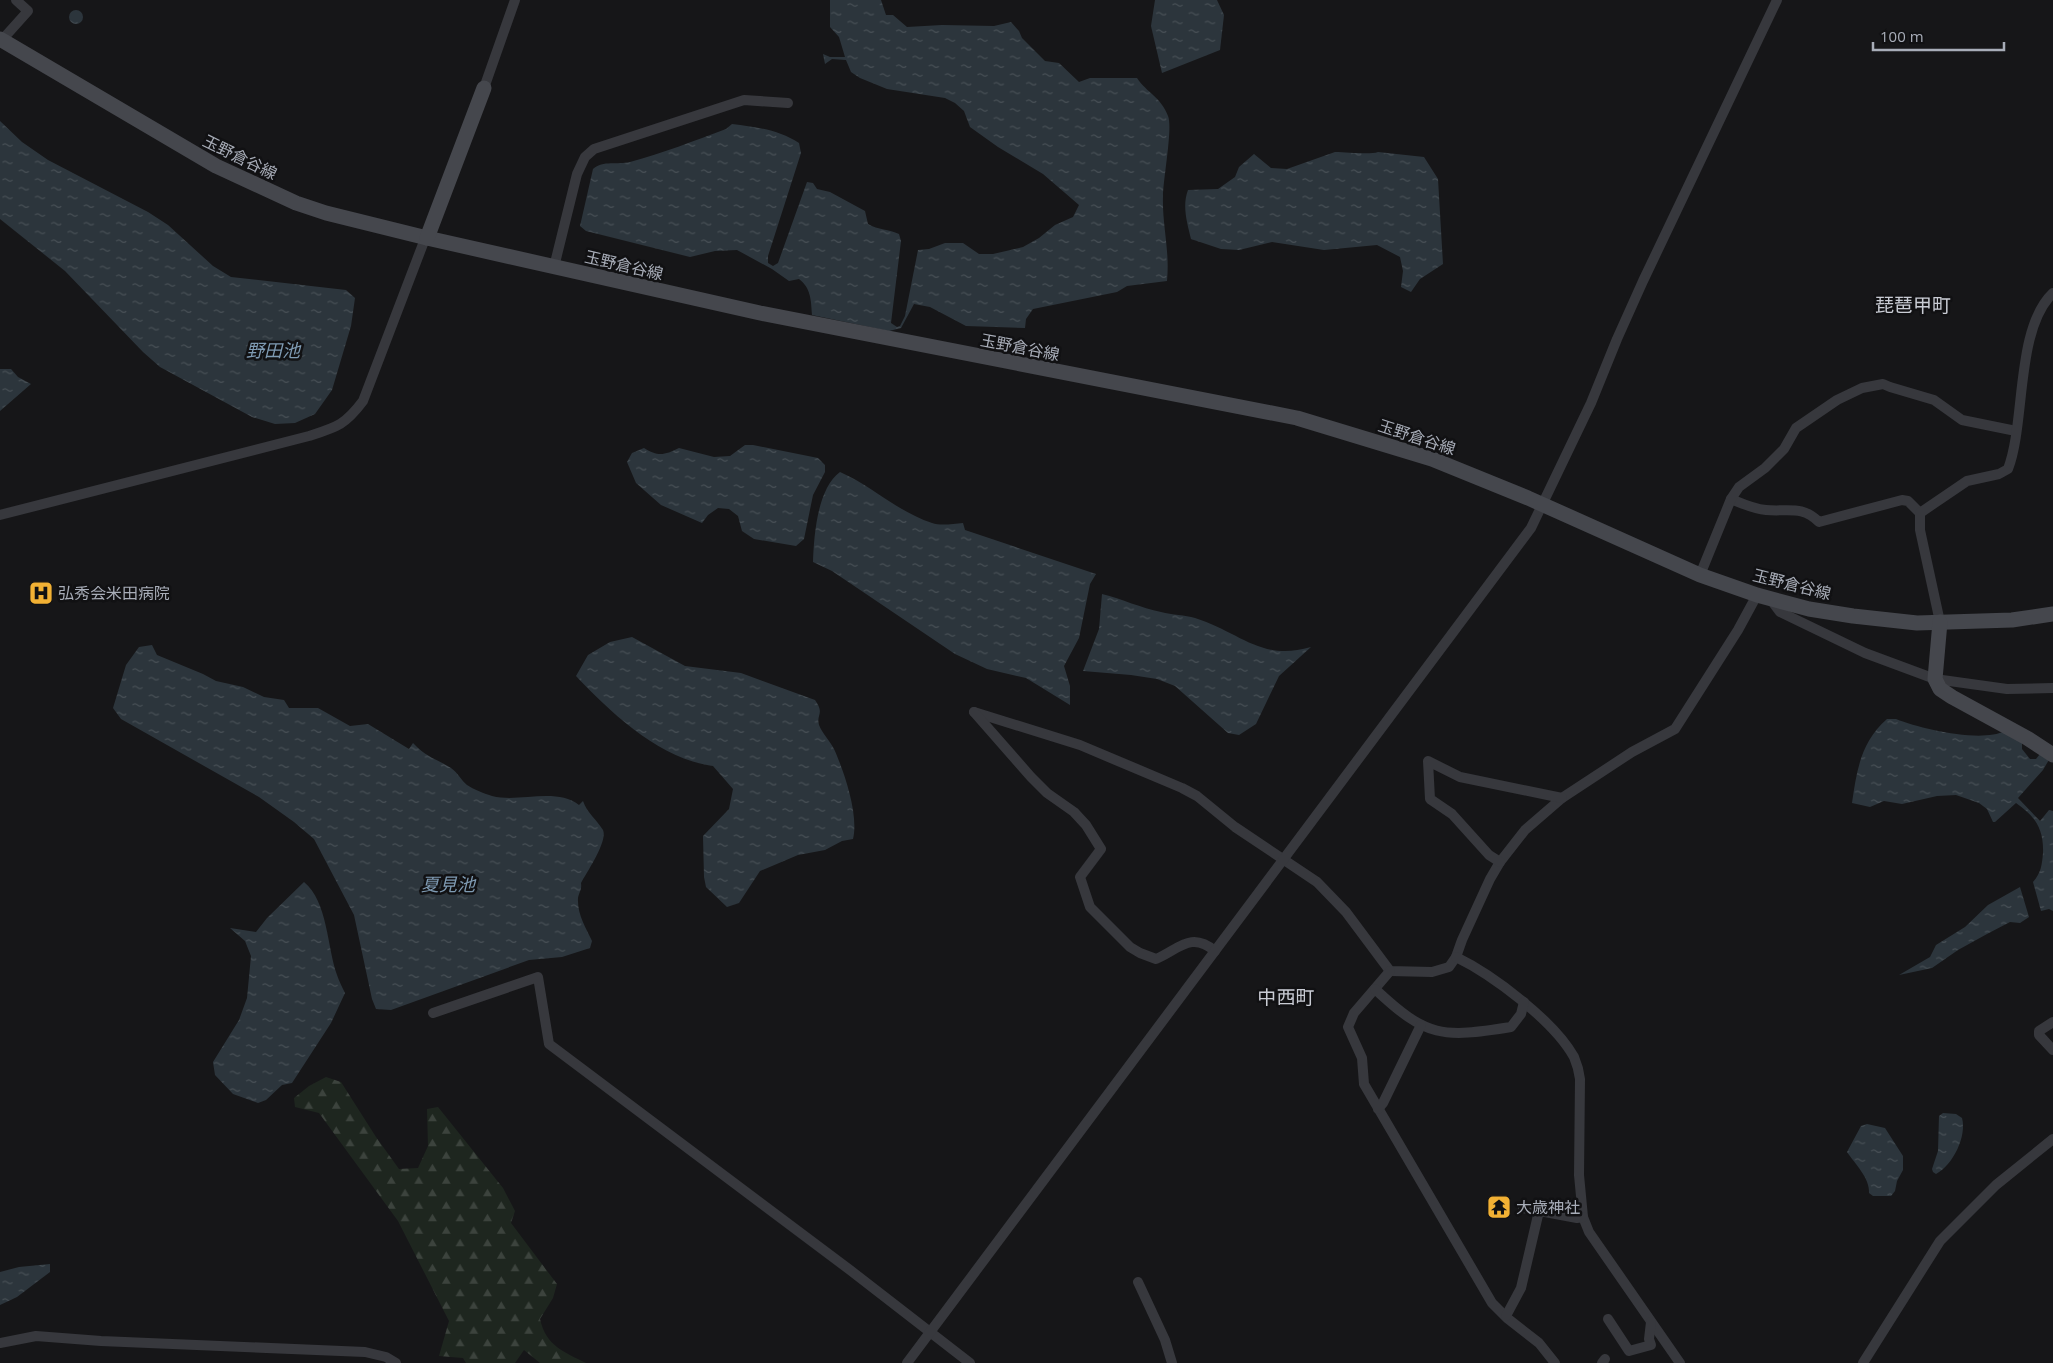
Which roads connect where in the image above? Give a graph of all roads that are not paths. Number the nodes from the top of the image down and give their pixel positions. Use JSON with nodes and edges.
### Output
{"nodes":[{"id":1,"x":16,"y":0,"type":"edge"},
{"id":2,"x":514,"y":0,"type":"edge"},
{"id":3,"x":1777,"y":0,"type":"edge"},
{"id":4,"x":1,"y":40,"type":"edge"},
{"id":5,"x":484,"y":88,"type":"joint"},
{"id":6,"x":788,"y":103,"type":"dead end"},
{"id":7,"x":427,"y":238,"type":"junction"},
{"id":8,"x":554,"y":267,"type":"junction"},
{"id":9,"x":2053,"y":293,"type":"edge"},
{"id":10,"x":2016,"y":431,"type":"junction"},
{"id":11,"x":1731,"y":499,"type":"junction"},
{"id":12,"x":1542,"y":505,"type":"junction"},
{"id":13,"x":1920,"y":514,"type":"junction"},
{"id":14,"x":0,"y":515,"type":"edge"},
{"id":15,"x":1700,"y":574,"type":"junction"},
{"id":16,"x":1758,"y":595,"type":"junction"},
{"id":17,"x":1774,"y":599,"type":"junction"},
{"id":18,"x":2053,"y":614,"type":"edge"},
{"id":19,"x":1940,"y":622,"type":"junction"},
{"id":20,"x":1935,"y":679,"type":"junction"},
{"id":21,"x":2053,"y":688,"type":"edge"},
{"id":22,"x":2053,"y":755,"type":"edge"},
{"id":23,"x":1562,"y":798,"type":"junction"},
{"id":24,"x":1284,"y":860,"type":"junction"},
{"id":25,"x":1500,"y":862,"type":"junction"},
{"id":26,"x":1215,"y":951,"type":"junction"},
{"id":27,"x":1456,"y":957,"type":"junction"},
{"id":28,"x":1390,"y":971,"type":"junction"},
{"id":29,"x":1375,"y":989,"type":"junction"},
{"id":30,"x":1524,"y":1002,"type":"junction"},
{"id":31,"x":433,"y":1014,"type":"dead end"},
{"id":32,"x":2053,"y":1022,"type":"edge"},
{"id":33,"x":1421,"y":1025,"type":"junction"},
{"id":34,"x":2053,"y":1050,"type":"edge"},
{"id":35,"x":1378,"y":1109,"type":"junction"},
{"id":36,"x":2053,"y":1140,"type":"edge"},
{"id":37,"x":1523,"y":1208,"type":"dead end"},
{"id":38,"x":1539,"y":1211,"type":"junction"},
{"id":39,"x":1583,"y":1217,"type":"junction"},
{"id":40,"x":1138,"y":1282,"type":"dead end"},
{"id":41,"x":1506,"y":1316,"type":"junction"},
{"id":42,"x":1608,"y":1319,"type":"dead end"},
{"id":43,"x":1651,"y":1322,"type":"junction"},
{"id":44,"x":931,"y":1331,"type":"junction"},
{"id":45,"x":0,"y":1343,"type":"edge"},
{"id":46,"x":396,"y":1363,"type":"edge"},
{"id":47,"x":907,"y":1363,"type":"edge"},
{"id":48,"x":970,"y":1363,"type":"edge"},
{"id":49,"x":1172,"y":1363,"type":"edge"},
{"id":50,"x":1555,"y":1363,"type":"edge"},
{"id":51,"x":1680,"y":1363,"type":"edge"},
{"id":52,"x":1863,"y":1363,"type":"edge"}],
"edges":[{"from":1,"to":4,"type":"street"},
{"from":2,"to":5,"type":"street"},
{"from":3,"to":12,"type":"street"},
{"from":4,"to":7,"type":"main road","name":"玉野倉谷線"},
{"from":5,"to":7,"type":"main road"},
{"from":6,"to":8,"type":"street"},
{"from":7,"to":8,"type":"main road","name":"玉野倉谷線"},
{"from":7,"to":14,"type":"street"},
{"from":8,"to":12,"type":"main road","name":"玉野倉谷線"},
{"from":9,"to":10,"type":"street"},
{"from":10,"to":11,"type":"street"},
{"from":10,"to":13,"type":"street"},
{"from":11,"to":13,"type":"street"},
{"from":11,"to":15,"type":"street"},
{"from":12,"to":15,"type":"main road","name":"玉野倉谷線"},
{"from":12,"to":24,"type":"street"},
{"from":13,"to":19,"type":"street"},
{"from":15,"to":16,"type":"main road","name":"玉野倉谷線"},
{"from":16,"to":17,"type":"main road","name":"玉野倉谷線"},
{"from":16,"to":23,"type":"street"},
{"from":17,"to":19,"type":"main road","name":"玉野倉谷線"},
{"from":17,"to":20,"type":"street"},
{"from":18,"to":19,"type":"main road","name":"玉野倉谷線"},
{"from":19,"to":20,"type":"main road"},
{"from":20,"to":21,"type":"street"},
{"from":20,"to":22,"type":"main road"},
{"from":23,"to":25,"type":"street"},
{"from":23,"to":25,"type":"street"},
{"from":24,"to":26,"type":"street"},
{"from":24,"to":26,"type":"street"},
{"from":24,"to":28,"type":"street"},
{"from":25,"to":27,"type":"street"},
{"from":26,"to":44,"type":"street"},
{"from":27,"to":28,"type":"street"},
{"from":27,"to":30,"type":"street"},
{"from":28,"to":29,"type":"street"},
{"from":29,"to":33,"type":"street"},
{"from":29,"to":35,"type":"street"},
{"from":30,"to":33,"type":"street"},
{"from":30,"to":39,"type":"street"},
{"from":31,"to":44,"type":"street"},
{"from":32,"to":34,"type":"street"},
{"from":33,"to":35,"type":"street"},
{"from":35,"to":41,"type":"street"},
{"from":36,"to":52,"type":"street"},
{"from":37,"to":38,"type":"street"},
{"from":38,"to":39,"type":"street"},
{"from":38,"to":41,"type":"street"},
{"from":39,"to":43,"type":"street"},
{"from":40,"to":49,"type":"street"},
{"from":41,"to":50,"type":"street"},
{"from":42,"to":43,"type":"street"},
{"from":43,"to":51,"type":"street"},
{"from":44,"to":47,"type":"street"},
{"from":44,"to":48,"type":"street"},
{"from":45,"to":46,"type":"street"}]}
